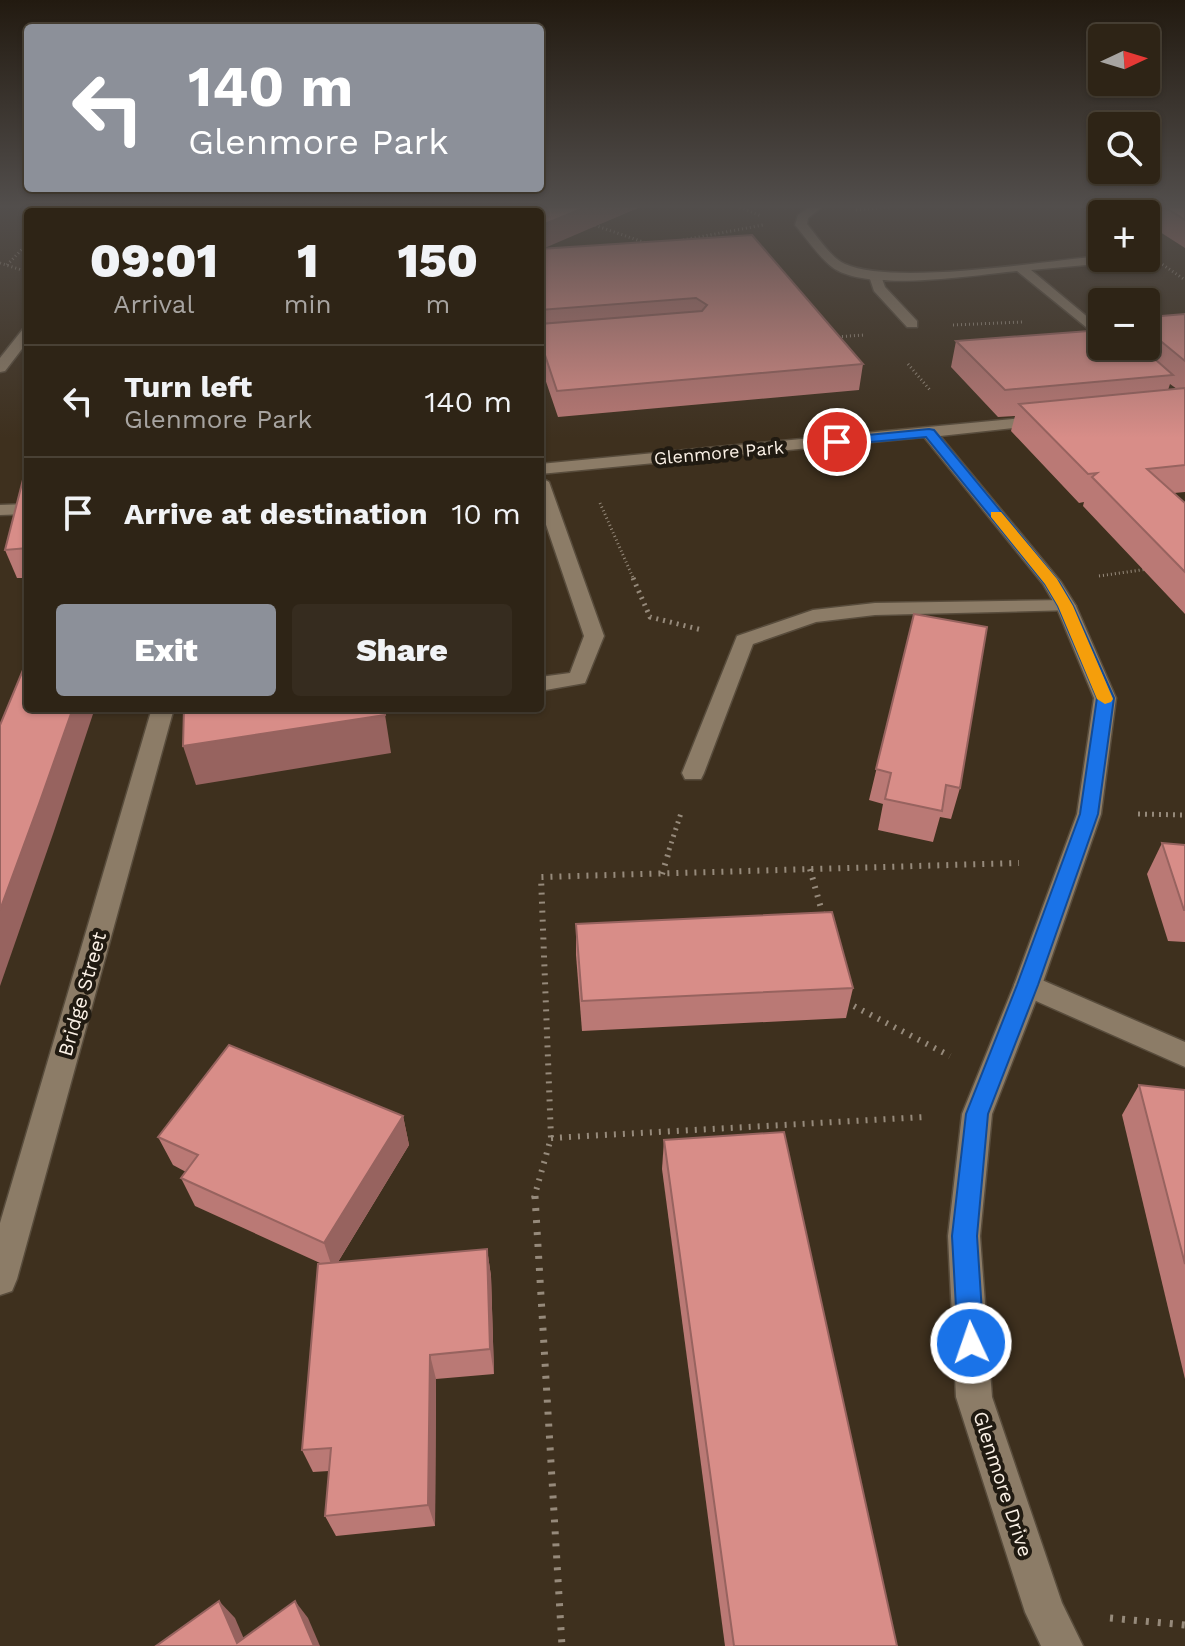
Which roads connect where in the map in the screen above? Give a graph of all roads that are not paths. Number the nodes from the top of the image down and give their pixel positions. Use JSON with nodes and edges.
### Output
{"nodes":[{"id":1,"x":878,"y":284,"type":"edge"},
{"id":2,"x":1040,"y":284,"type":"edge"},
{"id":3,"x":912,"y":324,"type":"road end"},
{"id":4,"x":1088,"y":324,"type":"edge"},
{"id":5,"x":24,"y":337,"type":"edge"},
{"id":6,"x":0,"y":368,"type":"edge"},
{"id":7,"x":1056,"y":420,"type":"edge"},
{"id":8,"x":929,"y":433,"type":"junction"},
{"id":9,"x":544,"y":469,"type":"edge"},
{"id":10,"x":544,"y":493,"type":"edge"},
{"id":11,"x":24,"y":509,"type":"edge"},
{"id":12,"x":0,"y":510,"type":"edge"},
{"id":13,"x":1059,"y":594,"type":"junction"},
{"id":14,"x":544,"y":683,"type":"edge"},
{"id":15,"x":162,"y":712,"type":"edge"},
{"id":16,"x":693,"y":773,"type":"road end"},
{"id":17,"x":1028,"y":985,"type":"junction"},
{"id":18,"x":1185,"y":1055,"type":"edge"},
{"id":19,"x":0,"y":1279,"type":"edge"},
{"id":20,"x":1063,"y":1646,"type":"edge"}],
"edges":[{"from":1,"to":3,"type":"street"},
{"from":2,"to":4,"type":"street"},
{"from":5,"to":6,"type":"street"},
{"from":7,"to":8,"type":"street","name":"Glenmore Park"},
{"from":8,"to":9,"type":"street","name":"Glenmore Park"},
{"from":8,"to":13,"type":"street","name":"Glenmore Drive"},
{"from":10,"to":14,"type":"street"},
{"from":11,"to":12,"type":"street"},
{"from":13,"to":16,"type":"street"},
{"from":13,"to":17,"type":"street","name":"Glenmore Drive"},
{"from":15,"to":19,"type":"street","name":"Bridge Street"},
{"from":17,"to":18,"type":"street"},
{"from":17,"to":20,"type":"street","name":"Glenmore Drive"}]}
